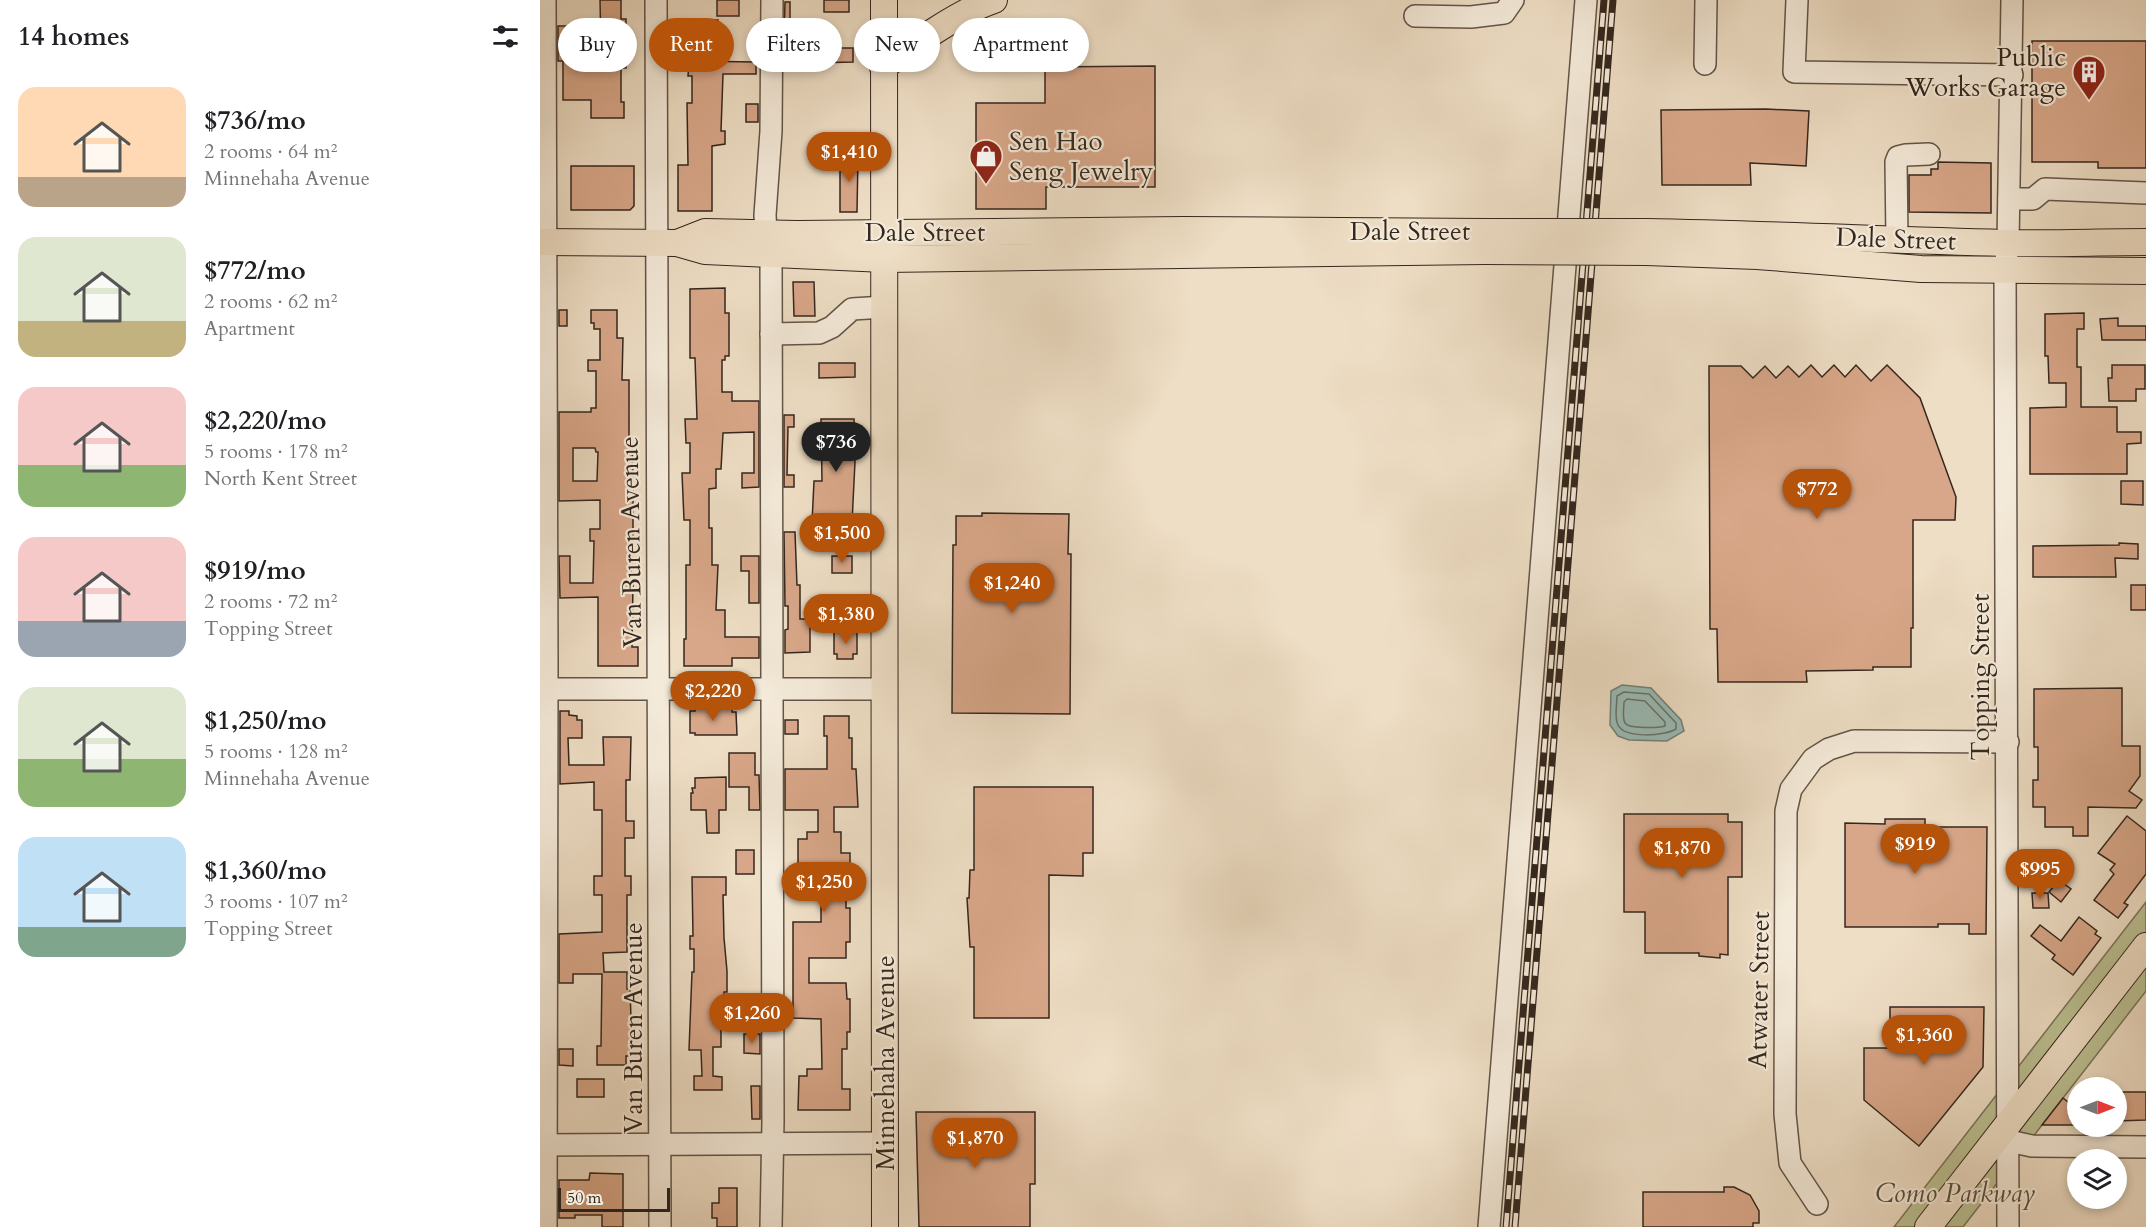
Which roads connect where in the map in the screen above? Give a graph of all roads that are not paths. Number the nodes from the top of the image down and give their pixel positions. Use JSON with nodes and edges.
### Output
{"nodes":[{"id":1,"x":545,"y":0,"type":"edge"},
{"id":2,"x":656,"y":0,"type":"edge"},
{"id":3,"x":772,"y":0,"type":"edge"},
{"id":4,"x":884,"y":0,"type":"edge"},
{"id":5,"x":994,"y":0,"type":"edge"},
{"id":6,"x":1513,"y":0,"type":"edge"},
{"id":7,"x":1586,"y":0,"type":"edge"},
{"id":8,"x":1706,"y":0,"type":"edge"},
{"id":9,"x":1797,"y":0,"type":"edge"},
{"id":10,"x":2012,"y":0,"type":"edge"},
{"id":11,"x":1415,"y":16,"type":"dead end"},
{"id":12,"x":884,"y":18,"type":"edge"},
{"id":13,"x":940,"y":29,"type":"edge"},
{"id":14,"x":1705,"y":64,"type":"dead end"},
{"id":15,"x":884,"y":72,"type":"edge"},
{"id":16,"x":2012,"y":75,"type":"junction"},
{"id":17,"x":1929,"y":154,"type":"dead end"},
{"id":18,"x":2146,"y":193,"type":"edge"},
{"id":19,"x":2009,"y":199,"type":"junction"},
{"id":20,"x":885,"y":232,"type":"junction"},
{"id":21,"x":1897,"y":240,"type":"junction"},
{"id":22,"x":543,"y":242,"type":"edge"},
{"id":23,"x":1485,"y":242,"type":"junction"},
{"id":24,"x":1647,"y":242,"type":"junction"},
{"id":25,"x":2146,"y":242,"type":"edge"},
{"id":26,"x":666,"y":243,"type":"junction"},
{"id":27,"x":2008,"y":243,"type":"junction"},
{"id":28,"x":768,"y":244,"type":"junction"},
{"id":29,"x":885,"y":259,"type":"junction"},
{"id":30,"x":2005,"y":271,"type":"junction"},
{"id":31,"x":2146,"y":271,"type":"edge"},
{"id":32,"x":885,"y":307,"type":"junction"},
{"id":33,"x":543,"y":328,"type":"edge"},
{"id":34,"x":771,"y":334,"type":"junction"},
{"id":35,"x":771,"y":688,"type":"junction"},
{"id":36,"x":544,"y":689,"type":"edge"},
{"id":37,"x":884,"y":689,"type":"junction"},
{"id":38,"x":660,"y":690,"type":"junction"},
{"id":39,"x":2008,"y":742,"type":"junction"},
{"id":40,"x":2146,"y":946,"type":"edge"},
{"id":41,"x":2009,"y":1132,"type":"junction"},
{"id":42,"x":885,"y":1143,"type":"junction"},
{"id":43,"x":543,"y":1145,"type":"edge"},
{"id":44,"x":660,"y":1145,"type":"junction"},
{"id":45,"x":772,"y":1145,"type":"junction"},
{"id":46,"x":2146,"y":1147,"type":"edge"},
{"id":47,"x":1817,"y":1204,"type":"dead end"},
{"id":48,"x":546,"y":1227,"type":"edge"},
{"id":49,"x":660,"y":1227,"type":"edge"},
{"id":50,"x":771,"y":1227,"type":"edge"},
{"id":51,"x":885,"y":1227,"type":"edge"},
{"id":52,"x":1489,"y":1227,"type":"edge"},
{"id":53,"x":1928,"y":1227,"type":"edge"},
{"id":54,"x":2008,"y":1227,"type":"edge"}],
"edges":[{"from":1,"to":22,"type":"street"},
{"from":2,"to":26,"type":"street","name":"Van Buren Avenue"},
{"from":3,"to":28,"type":"street"},
{"from":4,"to":12,"type":"main road","name":"Minnehaha Avenue"},
{"from":5,"to":13,"type":"main road"},
{"from":6,"to":11,"type":"street"},
{"from":7,"to":52,"type":"street"},
{"from":8,"to":14,"type":"street"},
{"from":9,"to":16,"type":"street"},
{"from":10,"to":16,"type":"street","name":"Topping Street"},
{"from":15,"to":20,"type":"main road","name":"Minnehaha Avenue"},
{"from":16,"to":19,"type":"street","name":"Topping Street"},
{"from":17,"to":21,"type":"street"},
{"from":18,"to":19,"type":"street"},
{"from":19,"to":27,"type":"street","name":"Topping Street"},
{"from":20,"to":23,"type":"main road","name":"Dale Street"},
{"from":20,"to":28,"type":"main road","name":"Dale Street"},
{"from":20,"to":29,"type":"main road","name":"Minnehaha Avenue"},
{"from":21,"to":24,"type":"main road","name":"Dale Street"},
{"from":21,"to":27,"type":"main road","name":"Dale Street"},
{"from":22,"to":26,"type":"main road","name":"Dale Street"},
{"from":22,"to":33,"type":"street"},
{"from":23,"to":24,"type":"main road","name":"Dale Street","bridge":true},
{"from":23,"to":29,"type":"main road","name":"Dale Street"},
{"from":24,"to":30,"type":"main road","name":"Dale Street"},
{"from":25,"to":27,"type":"main road","name":"Dale Street"},
{"from":26,"to":28,"type":"main road","name":"Dale Street"},
{"from":26,"to":38,"type":"street","name":"Van Buren Avenue"},
{"from":27,"to":30,"type":"street","name":"Topping Street"},
{"from":28,"to":29,"type":"main road","name":"Dale Street"},
{"from":28,"to":34,"type":"street"},
{"from":29,"to":32,"type":"main road","name":"Minnehaha Avenue"},
{"from":30,"to":31,"type":"main road","name":"Dale Street"},
{"from":30,"to":39,"type":"street","name":"Topping Street"},
{"from":32,"to":34,"type":"street"},
{"from":32,"to":37,"type":"main road","name":"Minnehaha Avenue"},
{"from":33,"to":36,"type":"street"},
{"from":34,"to":35,"type":"street"},
{"from":35,"to":37,"type":"street"},
{"from":35,"to":38,"type":"street"},
{"from":35,"to":45,"type":"street"},
{"from":36,"to":38,"type":"street"},
{"from":36,"to":43,"type":"street"},
{"from":37,"to":42,"type":"main road","name":"Minnehaha Avenue"},
{"from":38,"to":44,"type":"street","name":"Van Buren Avenue"},
{"from":39,"to":41,"type":"street","name":"Topping Street"},
{"from":39,"to":47,"type":"street","name":"Atwater Street"},
{"from":40,"to":41,"type":"main road"},
{"from":41,"to":46,"type":"street"},
{"from":41,"to":53,"type":"main road"},
{"from":41,"to":54,"type":"street","name":"Topping Street"},
{"from":42,"to":45,"type":"street"},
{"from":42,"to":51,"type":"main road","name":"Minnehaha Avenue"},
{"from":43,"to":44,"type":"street"},
{"from":43,"to":48,"type":"street"},
{"from":44,"to":45,"type":"street"},
{"from":44,"to":49,"type":"street","name":"Van Buren Avenue"},
{"from":45,"to":50,"type":"street"}]}
